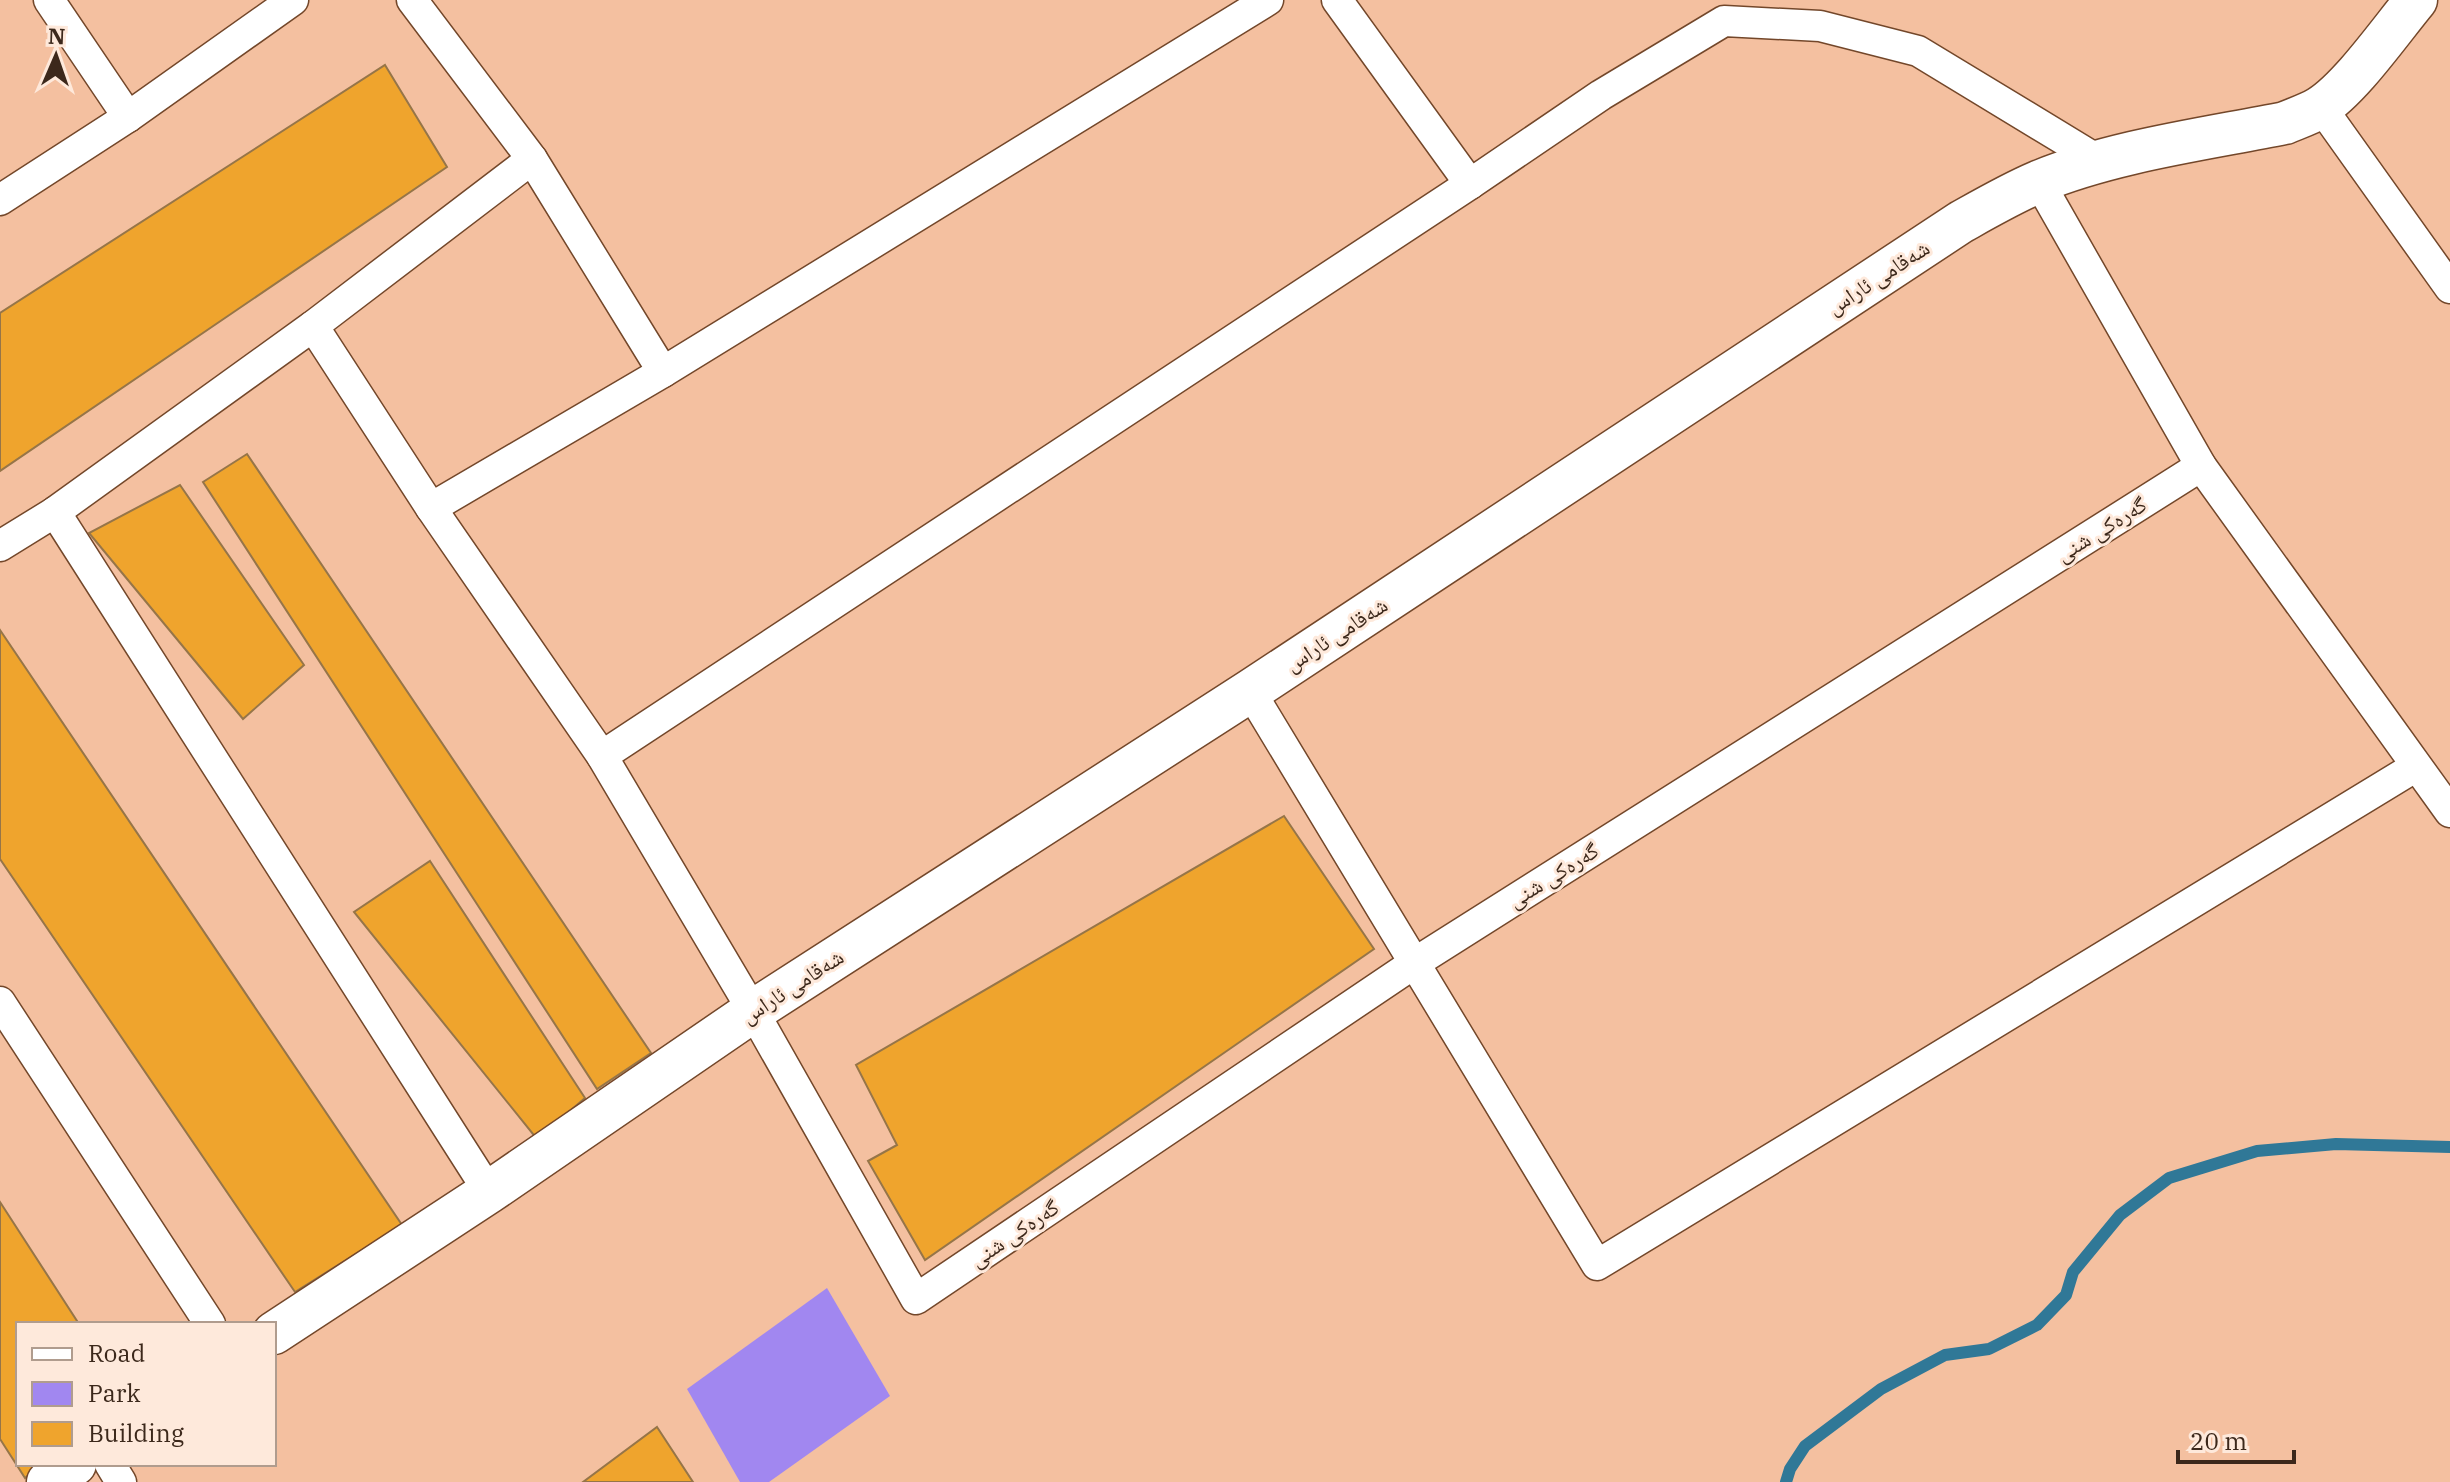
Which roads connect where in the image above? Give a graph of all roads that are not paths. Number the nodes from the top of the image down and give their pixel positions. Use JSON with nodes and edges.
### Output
{"nodes":[{"id":1,"x":49,"y":0,"type":"edge"},
{"id":2,"x":293,"y":0,"type":"edge"},
{"id":3,"x":412,"y":0,"type":"edge"},
{"id":4,"x":1268,"y":0,"type":"edge"},
{"id":5,"x":1337,"y":0,"type":"edge"},
{"id":6,"x":2416,"y":0,"type":"edge"},
{"id":7,"x":2321,"y":107,"type":"junction"},
{"id":8,"x":128,"y":117,"type":"junction"},
{"id":9,"x":532,"y":159,"type":"junction"},
{"id":10,"x":2101,"y":162,"type":"junction"},
{"id":11,"x":2039,"y":182,"type":"junction"},
{"id":12,"x":1470,"y":184,"type":"junction"},
{"id":13,"x":0,"y":200,"type":"edge"},
{"id":14,"x":2450,"y":288,"type":"edge"},
{"id":15,"x":313,"y":326,"type":"junction"},
{"id":16,"x":663,"y":372,"type":"junction"},
{"id":17,"x":2201,"y":466,"type":"junction"},
{"id":18,"x":431,"y":508,"type":"junction"},
{"id":19,"x":55,"y":512,"type":"junction"},
{"id":20,"x":0,"y":546,"type":"edge"},
{"id":21,"x":1250,"y":691,"type":"junction"},
{"id":22,"x":602,"y":756,"type":"junction"},
{"id":23,"x":2415,"y":767,"type":"junction"},
{"id":24,"x":2450,"y":812,"type":"edge"},
{"id":25,"x":1413,"y":964,"type":"junction"},
{"id":26,"x":0,"y":1002,"type":"edge"},
{"id":27,"x":753,"y":1011,"type":"junction"},
{"id":28,"x":489,"y":1192,"type":"junction"},
{"id":29,"x":209,"y":1322,"type":"edge"},
{"id":30,"x":276,"y":1332,"type":"edge"},
{"id":31,"x":72,"y":1466,"type":"edge"},
{"id":32,"x":48,"y":1482,"type":"edge"}],
"edges":[{"from":1,"to":8,"type":"street"},
{"from":2,"to":8,"type":"street"},
{"from":3,"to":9,"type":"street"},
{"from":4,"to":16,"type":"street"},
{"from":5,"to":12,"type":"street"},
{"from":6,"to":7,"type":"street","name":"شەقامی ئاراس"},
{"from":7,"to":10,"type":"street","name":"شەقامی ئاراس"},
{"from":7,"to":14,"type":"street"},
{"from":8,"to":13,"type":"street"},
{"from":9,"to":15,"type":"street"},
{"from":9,"to":16,"type":"street"},
{"from":10,"to":11,"type":"street","name":"شەقامی ئاراس"},
{"from":10,"to":12,"type":"street"},
{"from":11,"to":17,"type":"street"},
{"from":11,"to":21,"type":"street","name":"شەقامی ئاراس"},
{"from":12,"to":22,"type":"street"},
{"from":15,"to":18,"type":"street"},
{"from":15,"to":19,"type":"street"},
{"from":16,"to":18,"type":"street"},
{"from":17,"to":23,"type":"street"},
{"from":17,"to":25,"type":"street","name":"گەرەکی شنی"},
{"from":18,"to":22,"type":"street"},
{"from":19,"to":20,"type":"street"},
{"from":19,"to":28,"type":"street"},
{"from":21,"to":25,"type":"street"},
{"from":21,"to":27,"type":"street","name":"شەقامی ئاراس"},
{"from":22,"to":27,"type":"street"},
{"from":23,"to":24,"type":"street"},
{"from":23,"to":25,"type":"street"},
{"from":25,"to":27,"type":"street","name":"گەرەکی شنی"},
{"from":26,"to":29,"type":"street"},
{"from":27,"to":28,"type":"street","name":"شەقامی ئاراس"},
{"from":28,"to":30,"type":"street","name":"شەقامی ئاراس"},
{"from":31,"to":32,"type":"street"}]}
